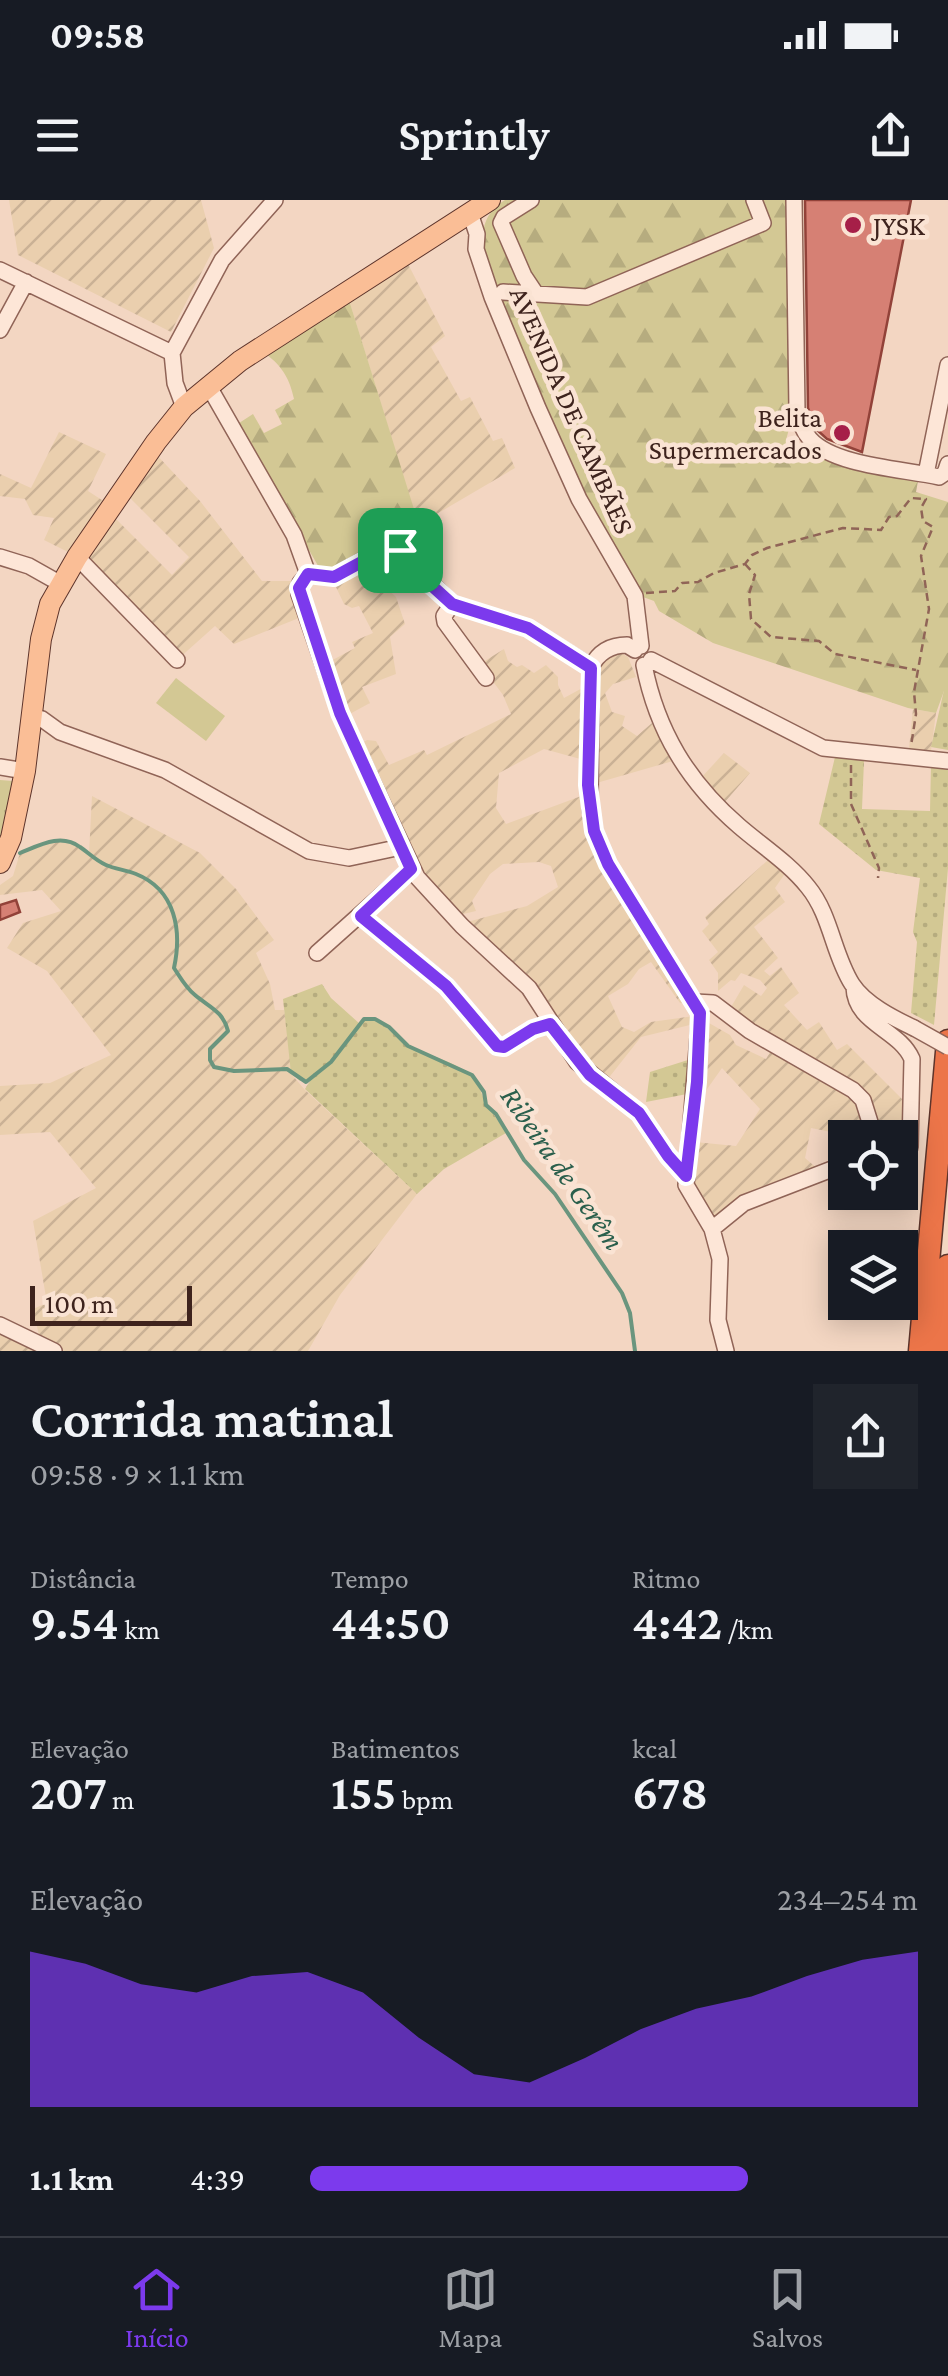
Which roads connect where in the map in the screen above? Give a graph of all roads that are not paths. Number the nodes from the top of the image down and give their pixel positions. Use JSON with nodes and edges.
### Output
{"nodes":[{"id":1,"x":275,"y":200,"type":"edge"},
{"id":2,"x":531,"y":200,"type":"edge"},
{"id":3,"x":754,"y":200,"type":"edge"},
{"id":4,"x":794,"y":200,"type":"edge"},
{"id":5,"x":480,"y":205,"type":"edge"},
{"id":6,"x":451,"y":225,"type":"junction"},
{"id":7,"x":476,"y":249,"type":"junction"},
{"id":8,"x":520,"y":266,"type":"junction"},
{"id":9,"x":0,"y":270,"type":"edge"},
{"id":10,"x":26,"y":282,"type":"junction"},
{"id":11,"x":536,"y":294,"type":"junction"},
{"id":12,"x":498,"y":295,"type":"junction"},
{"id":13,"x":0,"y":330,"type":"edge"},
{"id":14,"x":172,"y":352,"type":"junction"},
{"id":15,"x":948,"y":365,"type":"edge"},
{"id":16,"x":208,"y":385,"type":"junction"},
{"id":17,"x":184,"y":407,"type":"junction"},
{"id":18,"x":948,"y":464,"type":"edge"},
{"id":19,"x":926,"y":474,"type":"junction"},
{"id":20,"x":0,"y":557,"type":"edge"},
{"id":21,"x":77,"y":557,"type":"junction"},
{"id":22,"x":308,"y":574,"type":"junction"},
{"id":23,"x":63,"y":580,"type":"junction"},
{"id":24,"x":97,"y":580,"type":"junction"},
{"id":25,"x":452,"y":604,"type":"junction"},
{"id":26,"x":643,"y":655,"type":"junction"},
{"id":27,"x":178,"y":660,"type":"dead end"},
{"id":28,"x":591,"y":668,"type":"junction"},
{"id":29,"x":486,"y":678,"type":"dead end"},
{"id":30,"x":31,"y":716,"type":"junction"},
{"id":31,"x":60,"y":732,"type":"junction"},
{"id":32,"x":28,"y":739,"type":"junction"},
{"id":33,"x":943,"y":760,"type":"edge"},
{"id":34,"x":0,"y":767,"type":"edge"},
{"id":35,"x":24,"y":771,"type":"junction"},
{"id":36,"x":401,"y":847,"type":"junction"},
{"id":37,"x":0,"y":862,"type":"edge"},
{"id":38,"x":411,"y":869,"type":"junction"},
{"id":39,"x":361,"y":916,"type":"junction"},
{"id":40,"x":317,"y":953,"type":"dead end"},
{"id":41,"x":854,"y":987,"type":"junction"},
{"id":42,"x":695,"y":1002,"type":"junction"},
{"id":43,"x":550,"y":1024,"type":"junction"},
{"id":44,"x":948,"y":1044,"type":"edge"},
{"id":45,"x":869,"y":1120,"type":"edge"},
{"id":46,"x":911,"y":1120,"type":"edge"},
{"id":47,"x":828,"y":1171,"type":"edge"},
{"id":48,"x":686,"y":1176,"type":"junction"},
{"id":49,"x":712,"y":1229,"type":"junction"},
{"id":50,"x":948,"y":1266,"type":"edge"},
{"id":51,"x":0,"y":1324,"type":"edge"},
{"id":52,"x":54,"y":1351,"type":"edge"},
{"id":53,"x":726,"y":1351,"type":"edge"},
{"id":54,"x":920,"y":1351,"type":"edge"},
{"id":55,"x":940,"y":1351,"type":"edge"}],
"edges":[{"from":1,"to":14,"type":"street"},
{"from":2,"to":8,"type":"street"},
{"from":3,"to":11,"type":"street"},
{"from":4,"to":19,"type":"street"},
{"from":5,"to":6,"type":"main road"},
{"from":5,"to":7,"type":"street","name":"AVENIDA DE CAMBÃES"},
{"from":6,"to":7,"type":"street","name":"AVENIDA DE CAMBÃES"},
{"from":6,"to":16,"type":"main road"},
{"from":7,"to":12,"type":"street","name":"AVENIDA DE CAMBÃES"},
{"from":8,"to":11,"type":"street"},
{"from":8,"to":12,"type":"street"},
{"from":9,"to":10,"type":"street"},
{"from":10,"to":13,"type":"street"},
{"from":10,"to":14,"type":"street"},
{"from":11,"to":12,"type":"street"},
{"from":12,"to":26,"type":"street","name":"AVENIDA DE CAMBÃES"},
{"from":14,"to":17,"type":"street"},
{"from":15,"to":19,"type":"street"},
{"from":16,"to":17,"type":"main road"},
{"from":16,"to":22,"type":"street"},
{"from":17,"to":21,"type":"main road"},
{"from":18,"to":19,"type":"street"},
{"from":20,"to":23,"type":"street"},
{"from":21,"to":23,"type":"main road"},
{"from":21,"to":24,"type":"street"},
{"from":22,"to":25,"type":"street"},
{"from":22,"to":36,"type":"street"},
{"from":23,"to":24,"type":"street"},
{"from":23,"to":30,"type":"main road"},
{"from":24,"to":27,"type":"street"},
{"from":25,"to":28,"type":"street"},
{"from":25,"to":29,"type":"street"},
{"from":26,"to":28,"type":"street"},
{"from":26,"to":33,"type":"street"},
{"from":26,"to":41,"type":"street","name":"AVENIDA DE CAMBÃES"},
{"from":28,"to":42,"type":"street"},
{"from":30,"to":31,"type":"street"},
{"from":30,"to":32,"type":"main road"},
{"from":31,"to":32,"type":"street"},
{"from":31,"to":36,"type":"street"},
{"from":32,"to":35,"type":"main road"},
{"from":34,"to":35,"type":"street"},
{"from":35,"to":37,"type":"main road"},
{"from":36,"to":38,"type":"street"},
{"from":38,"to":39,"type":"street"},
{"from":38,"to":43,"type":"street"},
{"from":39,"to":40,"type":"street"},
{"from":39,"to":43,"type":"street"},
{"from":41,"to":44,"type":"street","bridge":true},
{"from":41,"to":46,"type":"street","name":"AVENIDA DE CAMBÃES"},
{"from":42,"to":45,"type":"street"},
{"from":42,"to":48,"type":"street"},
{"from":43,"to":48,"type":"street"},
{"from":44,"to":54,"type":"highway"},
{"from":47,"to":49,"type":"street"},
{"from":48,"to":49,"type":"street"},
{"from":49,"to":53,"type":"street"},
{"from":50,"to":55,"type":"highway"},
{"from":51,"to":52,"type":"street"}]}
